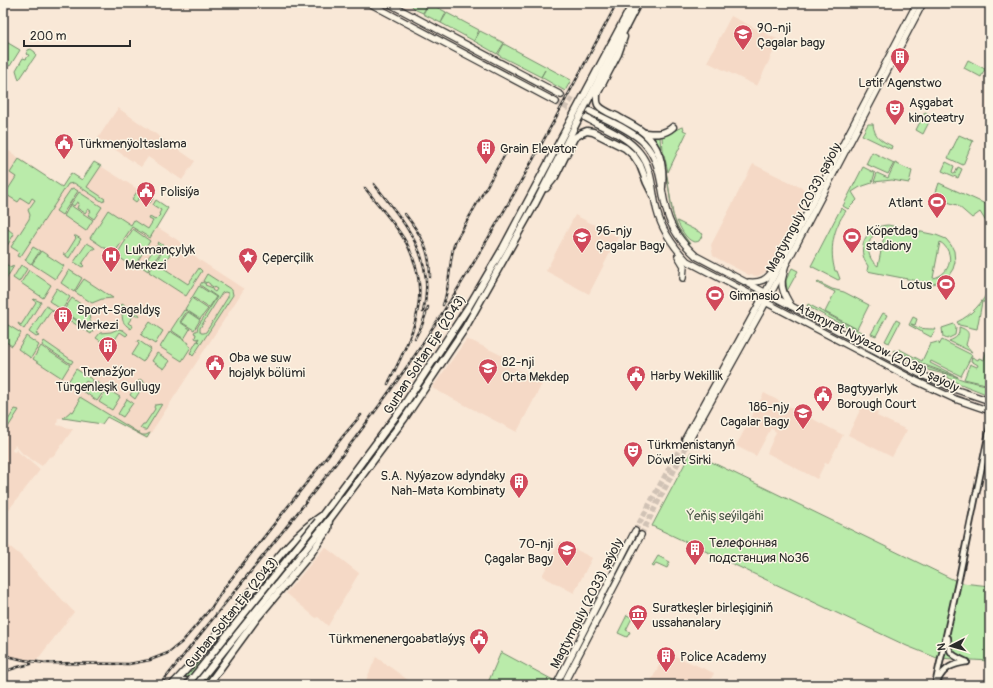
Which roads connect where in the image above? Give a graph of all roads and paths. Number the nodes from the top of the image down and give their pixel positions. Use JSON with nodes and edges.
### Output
{"nodes":[{"id":1,"x":368,"y":3,"type":"edge"},
{"id":2,"x":388,"y":3,"type":"edge"},
{"id":3,"x":633,"y":3,"type":"edge"},
{"id":4,"x":638,"y":3,"type":"edge"},
{"id":5,"x":917,"y":3,"type":"edge"},
{"id":6,"x":923,"y":3,"type":"edge"},
{"id":7,"x":630,"y":18,"type":"junction"},
{"id":8,"x":561,"y":95,"type":"tunnel mouth"},
{"id":9,"x":556,"y":102,"type":"tunnel mouth"},
{"id":10,"x":590,"y":111,"type":"tunnel mouth"},
{"id":11,"x":586,"y":118,"type":"tunnel mouth"},
{"id":12,"x":673,"y":127,"type":"dead end"},
{"id":13,"x":645,"y":133,"type":"junction"},
{"id":14,"x":662,"y":187,"type":"junction"},
{"id":15,"x":654,"y":197,"type":"junction"},
{"id":16,"x":536,"y":202,"type":"junction"},
{"id":17,"x":667,"y":237,"type":"junction"},
{"id":18,"x":783,"y":263,"type":"junction"},
{"id":19,"x":683,"y":278,"type":"dead end"},
{"id":20,"x":741,"y":280,"type":"junction"},
{"id":21,"x":767,"y":294,"type":"junction"},
{"id":22,"x":764,"y":300,"type":"junction"},
{"id":23,"x":792,"y":306,"type":"junction"},
{"id":24,"x":990,"y":401,"type":"edge"},
{"id":25,"x":990,"y":411,"type":"edge"},
{"id":26,"x":990,"y":427,"type":"edge"},
{"id":27,"x":687,"y":440,"type":"tunnel mouth"},
{"id":28,"x":324,"y":514,"type":"junction"},
{"id":29,"x":329,"y":520,"type":"junction"},
{"id":30,"x":635,"y":531,"type":"tunnel mouth"},
{"id":31,"x":641,"y":535,"type":"tunnel mouth"},
{"id":32,"x":948,"y":628,"type":"junction"},
{"id":33,"x":210,"y":684,"type":"edge"},
{"id":34,"x":172,"y":685,"type":"edge"},
{"id":35,"x":187,"y":685,"type":"edge"},
{"id":36,"x":193,"y":685,"type":"edge"},
{"id":37,"x":196,"y":685,"type":"edge"},
{"id":38,"x":556,"y":685,"type":"edge"},
{"id":39,"x":563,"y":685,"type":"edge"},
{"id":40,"x":936,"y":685,"type":"edge"}],
"edges":[{"from":1,"to":9,"type":"main road"},
{"from":2,"to":8,"type":"main road"},
{"from":3,"to":28,"type":"highway","name":"Gurban Soltan Eje (2043)"},
{"from":4,"to":7,"type":"highway","name":"Gurban Soltan Eje (2043)"},
{"from":5,"to":18,"type":"main road","name":"Magtymguly (2033) şaýoly"},
{"from":6,"to":18,"type":"main road","name":"Magtymguly (2033) şaýoly"},
{"from":7,"to":13,"type":"highway"},
{"from":7,"to":16,"type":"highway","name":"Gurban Soltan Eje (2043)"},
{"from":10,"to":14,"type":"main road","name":"Atamyrat Nyýazow (2038) şaýoly"},
{"from":11,"to":15,"type":"main road","name":"Atamyrat Nyýazow (2038) şaýoly"},
{"from":12,"to":13,"type":"highway"},
{"from":13,"to":14,"type":"highway"},
{"from":14,"to":20,"type":"main road","name":"Atamyrat Nyýazow (2038) şaýoly"},
{"from":15,"to":16,"type":"highway"},
{"from":15,"to":17,"type":"main road","name":"Atamyrat Nyýazow (2038) şaýoly"},
{"from":16,"to":29,"type":"highway","name":"Gurban Soltan Eje (2043)"},
{"from":17,"to":19,"type":"main road"},
{"from":17,"to":22,"type":"main road","name":"Atamyrat Nyýazow (2038) şaýoly"},
{"from":18,"to":20,"type":"main road"},
{"from":18,"to":21,"type":"main road","name":"Magtymguly (2033) şaýoly"},
{"from":18,"to":23,"type":"main road"},
{"from":20,"to":21,"type":"main road","name":"Atamyrat Nyýazow (2038) şaýoly"},
{"from":21,"to":22,"type":"main road","name":"Magtymguly (2033) şaýoly"},
{"from":21,"to":23,"type":"main road","name":"Atamyrat Nyýazow (2038) şaýoly"},
{"from":22,"to":25,"type":"main road","name":"Atamyrat Nyýazow (2038) şaýoly"},
{"from":22,"to":27,"type":"main road","name":"Magtymguly (2033) şaýoly"},
{"from":23,"to":24,"type":"main road","name":"Atamyrat Nyýazow (2038) şaýoly"},
{"from":26,"to":32,"type":"street"},
{"from":28,"to":34,"type":"highway"},
{"from":28,"to":35,"type":"highway","name":"Gurban Soltan Eje (2043)","bridge":true},
{"from":29,"to":33,"type":"highway"},
{"from":29,"to":37,"type":"highway","name":"Gurban Soltan Eje (2043)"},
{"from":30,"to":38,"type":"main road","name":"Magtymguly (2033) şaýoly"},
{"from":31,"to":39,"type":"main road","name":"Magtymguly (2033) şaýoly"},
{"from":32,"to":40,"type":"street"},
{"from":32,"to":40,"type":"street"},
{"from":34,"to":36,"type":"highway"}]}
